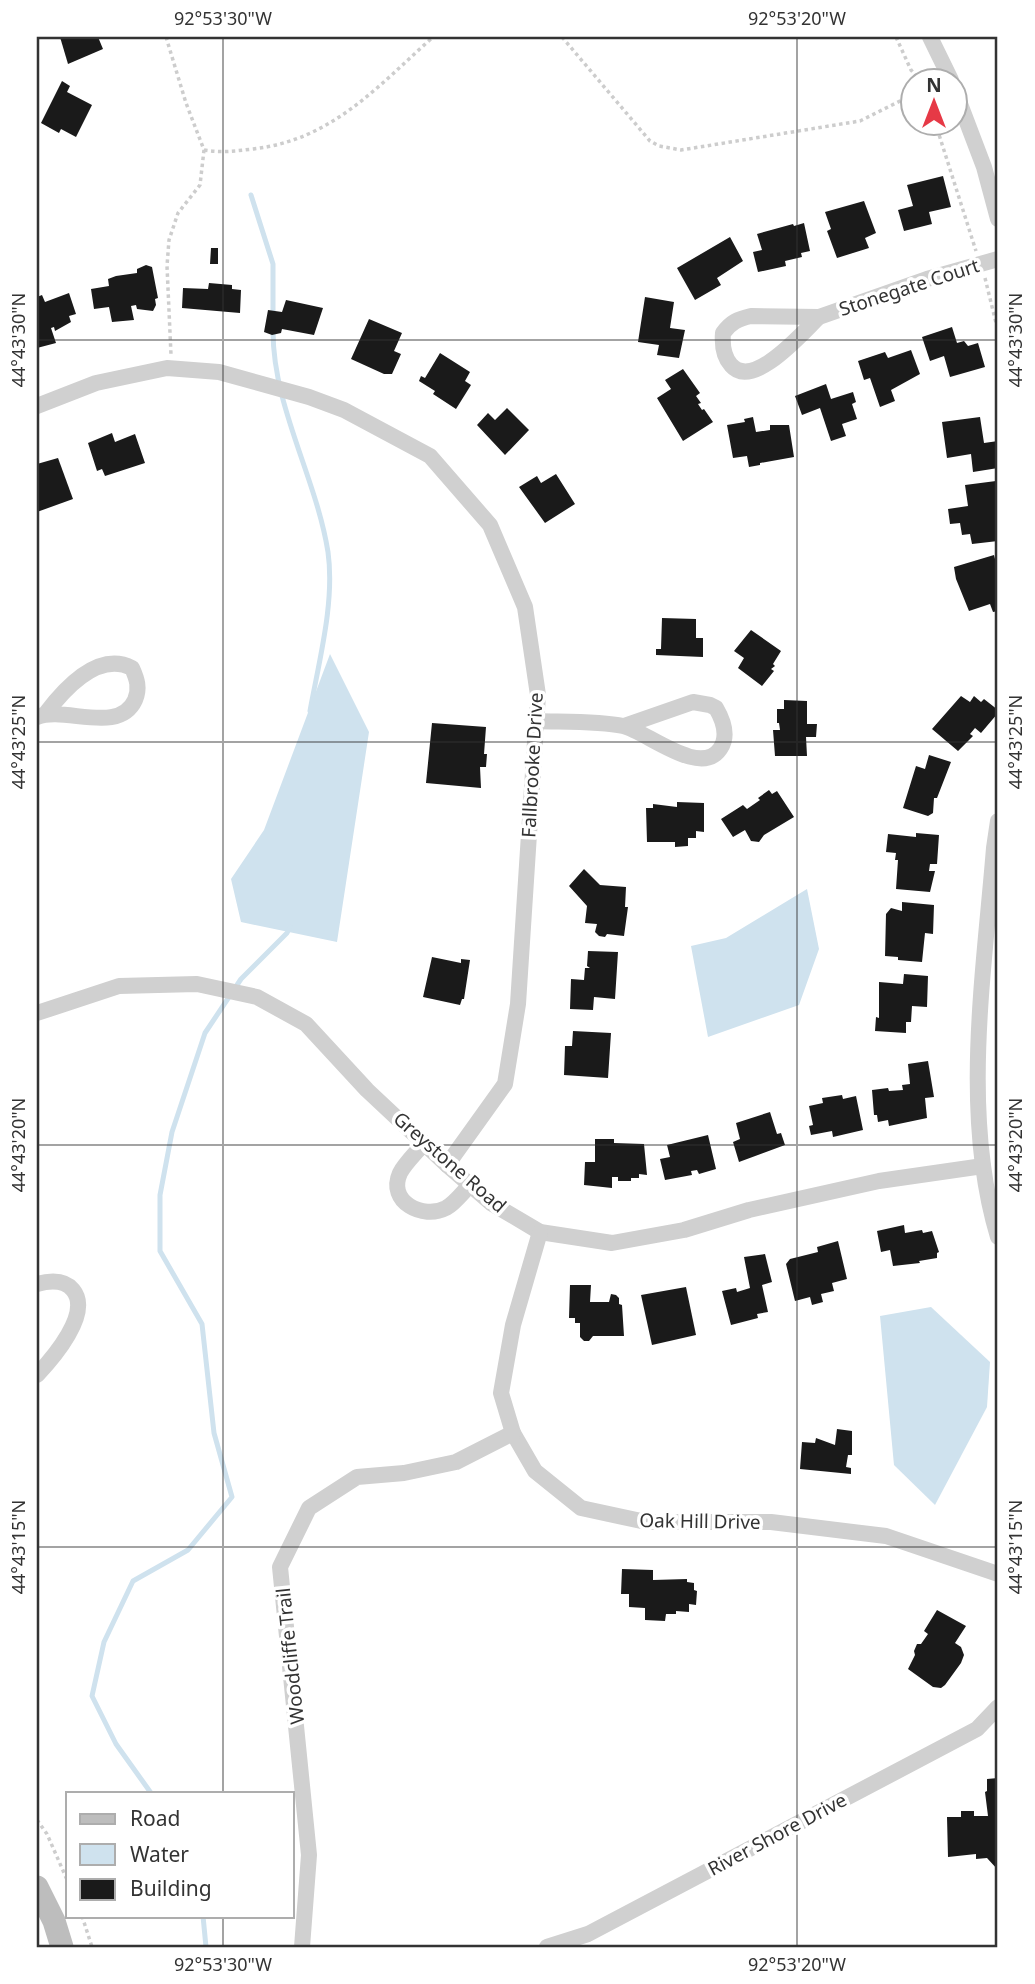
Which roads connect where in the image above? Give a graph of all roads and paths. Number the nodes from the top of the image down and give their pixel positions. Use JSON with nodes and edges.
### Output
{"nodes":[{"id":1,"x":166,"y":37,"type":"edge"},
{"id":2,"x":433,"y":37,"type":"edge"},
{"id":3,"x":562,"y":37,"type":"edge"},
{"id":4,"x":896,"y":37,"type":"edge"},
{"id":5,"x":930,"y":37,"type":"edge"},
{"id":6,"x":909,"y":66,"type":"edge"},
{"id":7,"x":944,"y":66,"type":"edge"},
{"id":8,"x":898,"y":102,"type":"edge"},
{"id":9,"x":968,"y":125,"type":"edge"},
{"id":10,"x":940,"y":136,"type":"edge"},
{"id":11,"x":204,"y":150,"type":"junction"},
{"id":12,"x":998,"y":219,"type":"edge"},
{"id":13,"x":998,"y":259,"type":"edge"},
{"id":14,"x":980,"y":264,"type":"junction"},
{"id":15,"x":819,"y":317,"type":"junction"},
{"id":16,"x":998,"y":331,"type":"edge"},
{"id":17,"x":172,"y":368,"type":"junction"},
{"id":18,"x":37,"y":406,"type":"edge"},
{"id":19,"x":42,"y":715,"type":"edge"},
{"id":20,"x":536,"y":721,"type":"junction"},
{"id":21,"x":624,"y":726,"type":"junction"},
{"id":22,"x":998,"y":821,"type":"edge"},
{"id":23,"x":37,"y":1013,"type":"edge"},
{"id":24,"x":424,"y":1143,"type":"junction"},
{"id":25,"x":447,"y":1165,"type":"junction"},
{"id":26,"x":983,"y":1166,"type":"junction"},
{"id":27,"x":470,"y":1185,"type":"junction"},
{"id":28,"x":541,"y":1232,"type":"junction"},
{"id":29,"x":998,"y":1237,"type":"edge"},
{"id":30,"x":37,"y":1284,"type":"edge"},
{"id":31,"x":37,"y":1375,"type":"edge"},
{"id":32,"x":513,"y":1433,"type":"junction"},
{"id":33,"x":998,"y":1574,"type":"edge"},
{"id":34,"x":998,"y":1707,"type":"edge"},
{"id":35,"x":37,"y":1820,"type":"edge"},
{"id":36,"x":66,"y":1877,"type":"edge"},
{"id":37,"x":37,"y":1887,"type":"edge"},
{"id":38,"x":83,"y":1918,"type":"edge"},
{"id":39,"x":62,"y":1947,"type":"edge"},
{"id":40,"x":93,"y":1947,"type":"edge"},
{"id":41,"x":302,"y":1947,"type":"edge"},
{"id":42,"x":547,"y":1947,"type":"edge"}],
"edges":[{"from":1,"to":11,"type":"path"},
{"from":2,"to":11,"type":"path"},
{"from":3,"to":8,"type":"path"},
{"from":4,"to":6,"type":"path"},
{"from":5,"to":7,"type":"street"},
{"from":9,"to":12,"type":"street"},
{"from":10,"to":14,"type":"path"},
{"from":11,"to":17,"type":"path"},
{"from":13,"to":14,"type":"street","name":"Stonegate Court"},
{"from":14,"to":15,"type":"street","name":"Stonegate Court"},
{"from":14,"to":16,"type":"path"},
{"from":15,"to":15,"type":"street","name":"Stonegate Court"},
{"from":17,"to":18,"type":"street","name":"Fallbrooke Drive"},
{"from":17,"to":20,"type":"street","name":"Fallbrooke Drive"},
{"from":19,"to":19,"type":"street"},
{"from":20,"to":21,"type":"street"},
{"from":20,"to":25,"type":"street","name":"Fallbrooke Drive"},
{"from":21,"to":21,"type":"street"},
{"from":22,"to":26,"type":"street"},
{"from":23,"to":24,"type":"street","name":"Greystone Road"},
{"from":24,"to":25,"type":"street","name":"Greystone Road"},
{"from":24,"to":27,"type":"street"},
{"from":25,"to":27,"type":"street","name":"Greystone Road"},
{"from":26,"to":28,"type":"street","name":"Greystone Road"},
{"from":26,"to":29,"type":"street"},
{"from":27,"to":28,"type":"street","name":"Greystone Road"},
{"from":28,"to":32,"type":"street","name":"Oak Hill Drive"},
{"from":30,"to":31,"type":"street"},
{"from":32,"to":33,"type":"street","name":"Oak Hill Drive"},
{"from":32,"to":41,"type":"street","name":"Woodcliffe Trail"},
{"from":34,"to":42,"type":"street","name":"River Shore Drive"},
{"from":35,"to":36,"type":"path"},
{"from":37,"to":39,"type":"street"},
{"from":38,"to":40,"type":"path"}]}
